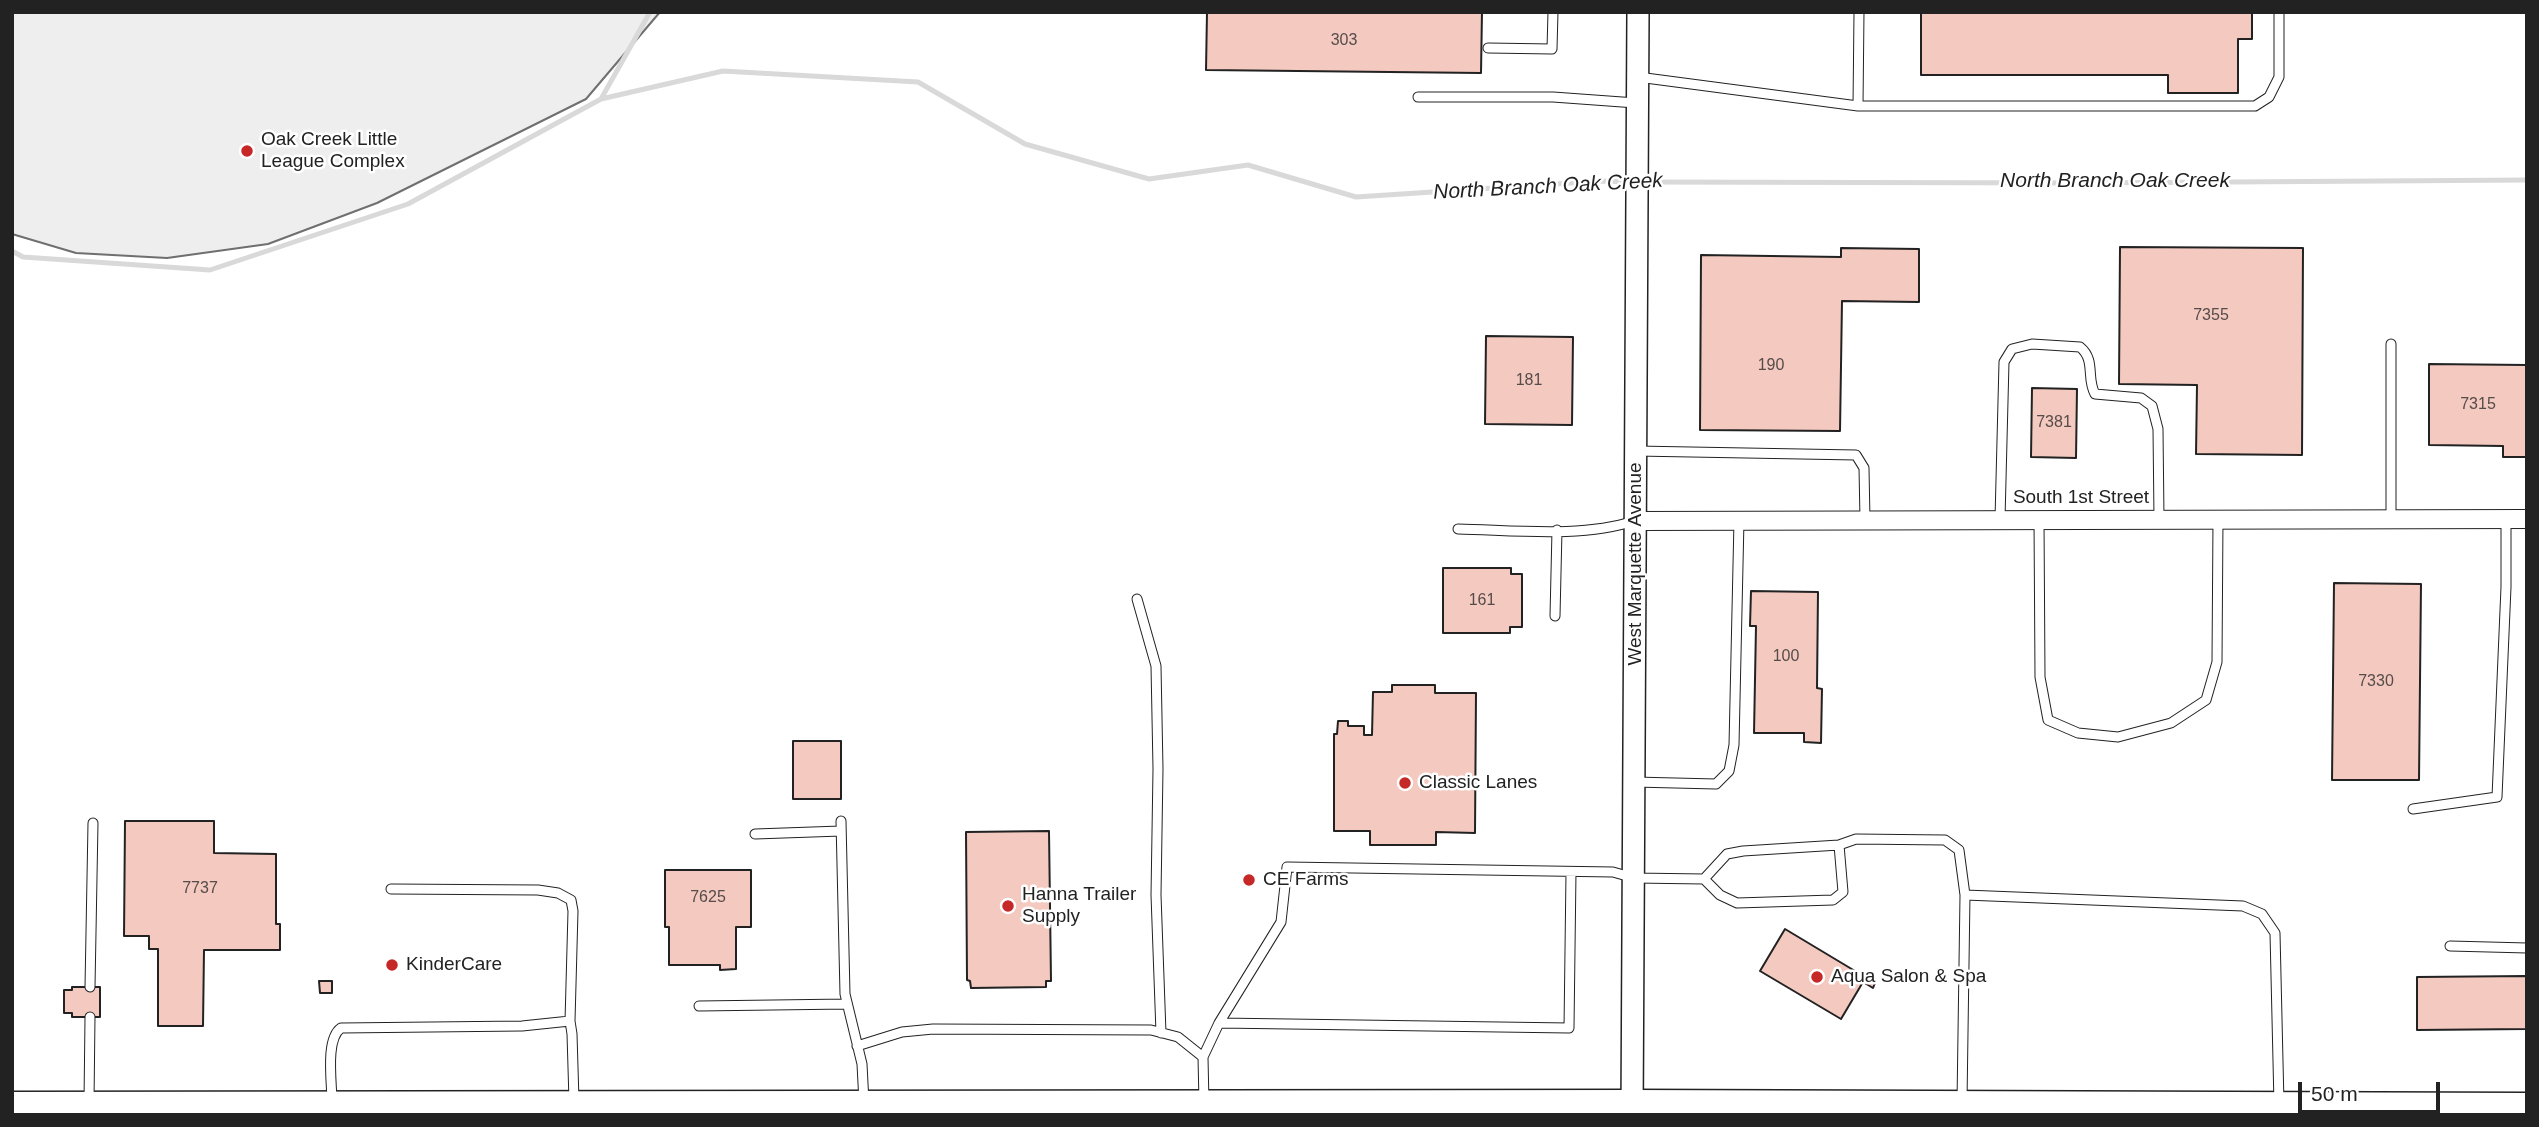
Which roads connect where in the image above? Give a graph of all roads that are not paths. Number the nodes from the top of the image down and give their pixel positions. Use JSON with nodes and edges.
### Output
{"nodes":[{"id":1,"x":1553,"y":12,"type":"edge"},
{"id":2,"x":1638,"y":12,"type":"edge"},
{"id":3,"x":1859,"y":12,"type":"edge"},
{"id":4,"x":2279,"y":12,"type":"edge"},
{"id":5,"x":1488,"y":48,"type":"dead end"},
{"id":6,"x":1638,"y":77,"type":"junction"},
{"id":7,"x":1418,"y":97,"type":"dead end"},
{"id":8,"x":1638,"y":103,"type":"junction"},
{"id":9,"x":1858,"y":106,"type":"junction"},
{"id":10,"x":2391,"y":344,"type":"dead end"},
{"id":11,"x":1636,"y":451,"type":"junction"},
{"id":12,"x":2000,"y":519,"type":"junction"},
{"id":13,"x":2039,"y":519,"type":"junction"},
{"id":14,"x":2159,"y":519,"type":"junction"},
{"id":15,"x":2218,"y":519,"type":"junction"},
{"id":16,"x":2391,"y":519,"type":"junction"},
{"id":17,"x":2506,"y":519,"type":"junction"},
{"id":18,"x":2527,"y":519,"type":"edge"},
{"id":19,"x":1739,"y":520,"type":"junction"},
{"id":20,"x":1865,"y":520,"type":"junction"},
{"id":21,"x":1636,"y":521,"type":"junction"},
{"id":22,"x":1458,"y":529,"type":"dead end"},
{"id":23,"x":1557,"y":530,"type":"junction"},
{"id":24,"x":1137,"y":599,"type":"dead end"},
{"id":25,"x":1555,"y":616,"type":"dead end"},
{"id":26,"x":1634,"y":782,"type":"junction"},
{"id":27,"x":2413,"y":809,"type":"dead end"},
{"id":28,"x":93,"y":823,"type":"dead end"},
{"id":29,"x":755,"y":834,"type":"dead end"},
{"id":30,"x":1839,"y":845,"type":"junction"},
{"id":31,"x":1571,"y":872,"type":"junction"},
{"id":32,"x":1634,"y":878,"type":"junction"},
{"id":33,"x":1704,"y":879,"type":"junction"},
{"id":34,"x":391,"y":889,"type":"dead end"},
{"id":35,"x":1965,"y":895,"type":"junction"},
{"id":36,"x":2451,"y":946,"type":"dead end"},
{"id":37,"x":2527,"y":947,"type":"edge"},
{"id":38,"x":90,"y":987,"type":"dead end"},
{"id":39,"x":847,"y":1004,"type":"junction"},
{"id":40,"x":699,"y":1006,"type":"dead end"},
{"id":41,"x":90,"y":1017,"type":"dead end"},
{"id":42,"x":569,"y":1021,"type":"junction"},
{"id":43,"x":1219,"y":1023,"type":"junction"},
{"id":44,"x":1161,"y":1033,"type":"junction"},
{"id":45,"x":858,"y":1046,"type":"junction"},
{"id":46,"x":1203,"y":1057,"type":"junction"},
{"id":47,"x":1203,"y":1104,"type":"junction"},
{"id":48,"x":12,"y":1105,"type":"edge"},
{"id":49,"x":89,"y":1105,"type":"junction"},
{"id":50,"x":574,"y":1105,"type":"junction"},
{"id":51,"x":1962,"y":1105,"type":"junction"},
{"id":52,"x":2279,"y":1105,"type":"junction"},
{"id":53,"x":332,"y":1106,"type":"junction"},
{"id":54,"x":2527,"y":1106,"type":"edge"},
{"id":55,"x":1632,"y":1109,"type":"edge"},
{"id":56,"x":39,"y":1110,"type":"edge"},
{"id":57,"x":865,"y":1110,"type":"edge"},
{"id":58,"x":2089,"y":1112,"type":"edge"}],
"edges":[{"from":1,"to":5,"type":"lane"},
{"from":2,"to":6,"type":"street","name":"West Marquette Avenue"},
{"from":3,"to":9,"type":"lane"},
{"from":4,"to":9,"type":"lane"},
{"from":6,"to":8,"type":"street","name":"West Marquette Avenue"},
{"from":6,"to":9,"type":"lane"},
{"from":7,"to":8,"type":"lane"},
{"from":8,"to":11,"type":"street","name":"West Marquette Avenue"},
{"from":10,"to":16,"type":"lane"},
{"from":11,"to":20,"type":"lane"},
{"from":11,"to":21,"type":"street","name":"West Marquette Avenue"},
{"from":12,"to":13,"type":"street","name":"South 1st Street"},
{"from":12,"to":14,"type":"lane"},
{"from":12,"to":20,"type":"street","name":"South 1st Street"},
{"from":13,"to":14,"type":"street","name":"South 1st Street"},
{"from":13,"to":15,"type":"lane"},
{"from":14,"to":15,"type":"street","name":"South 1st Street"},
{"from":15,"to":16,"type":"street","name":"South 1st Street"},
{"from":16,"to":17,"type":"street","name":"South 1st Street"},
{"from":17,"to":18,"type":"street","name":"South 1st Street"},
{"from":17,"to":27,"type":"lane"},
{"from":19,"to":20,"type":"street","name":"South 1st Street"},
{"from":19,"to":21,"type":"street","name":"South 1st Street"},
{"from":19,"to":26,"type":"lane"},
{"from":21,"to":23,"type":"lane"},
{"from":21,"to":26,"type":"street","name":"West Marquette Avenue"},
{"from":22,"to":23,"type":"lane"},
{"from":23,"to":25,"type":"lane"},
{"from":24,"to":44,"type":"lane"},
{"from":26,"to":32,"type":"street","name":"West Marquette Avenue"},
{"from":28,"to":38,"type":"lane"},
{"from":29,"to":39,"type":"lane"},
{"from":30,"to":33,"type":"lane"},
{"from":30,"to":33,"type":"lane"},
{"from":30,"to":35,"type":"lane"},
{"from":31,"to":32,"type":"lane"},
{"from":31,"to":43,"type":"lane"},
{"from":31,"to":43,"type":"lane"},
{"from":32,"to":33,"type":"lane"},
{"from":32,"to":55,"type":"street","name":"West Marquette Avenue"},
{"from":34,"to":42,"type":"lane"},
{"from":35,"to":51,"type":"lane"},
{"from":35,"to":52,"type":"lane"},
{"from":36,"to":37,"type":"lane"},
{"from":39,"to":40,"type":"lane"},
{"from":39,"to":45,"type":"lane"},
{"from":41,"to":49,"type":"lane"},
{"from":42,"to":50,"type":"lane"},
{"from":42,"to":53,"type":"lane"},
{"from":43,"to":46,"type":"lane"},
{"from":44,"to":45,"type":"lane"},
{"from":44,"to":46,"type":"lane"},
{"from":45,"to":57,"type":"lane"},
{"from":46,"to":47,"type":"lane"},
{"from":47,"to":55,"type":"main road"},
{"from":47,"to":57,"type":"main road"},
{"from":48,"to":56,"type":"main road"},
{"from":49,"to":53,"type":"main road"},
{"from":49,"to":56,"type":"main road"},
{"from":50,"to":53,"type":"main road"},
{"from":50,"to":57,"type":"main road"},
{"from":51,"to":55,"type":"main road"},
{"from":51,"to":58,"type":"main road"},
{"from":52,"to":54,"type":"main road"},
{"from":52,"to":58,"type":"main road"}]}
